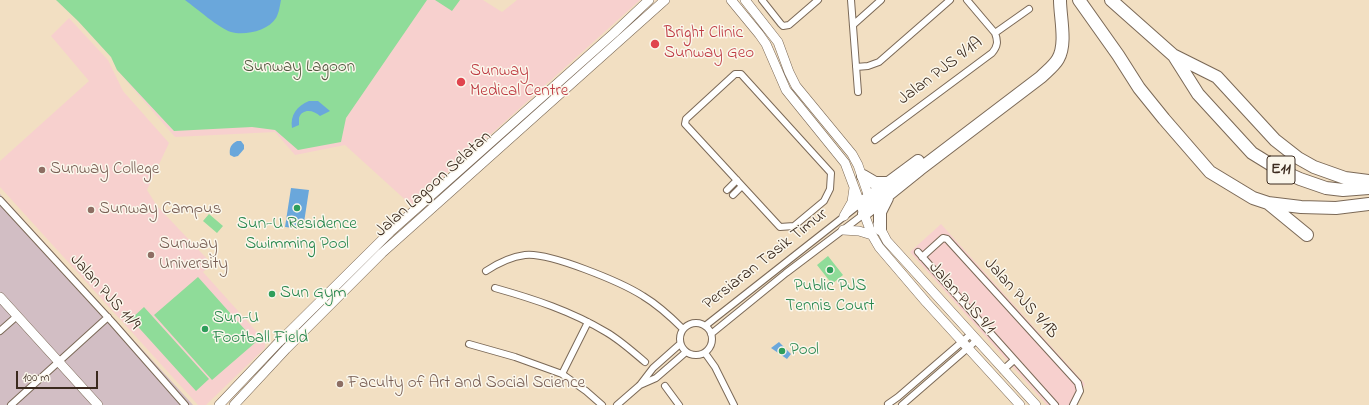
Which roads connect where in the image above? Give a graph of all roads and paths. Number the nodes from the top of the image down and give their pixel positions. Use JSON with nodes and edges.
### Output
{"nodes":[{"id":1,"x":649,"y":0,"type":"edge"},
{"id":2,"x":665,"y":0,"type":"edge"},
{"id":3,"x":731,"y":0,"type":"edge"},
{"id":4,"x":745,"y":0,"type":"edge"},
{"id":5,"x":762,"y":0,"type":"edge"},
{"id":6,"x":818,"y":0,"type":"edge"},
{"id":7,"x":851,"y":0,"type":"edge"},
{"id":8,"x":881,"y":0,"type":"edge"},
{"id":9,"x":950,"y":0,"type":"edge"},
{"id":10,"x":967,"y":0,"type":"edge"},
{"id":11,"x":1053,"y":0,"type":"edge"},
{"id":12,"x":1060,"y":0,"type":"edge"},
{"id":13,"x":1078,"y":0,"type":"edge"},
{"id":14,"x":1111,"y":0,"type":"edge"},
{"id":15,"x":1029,"y":8,"type":"dead end"},
{"id":16,"x":1057,"y":15,"type":"junction"},
{"id":17,"x":853,"y":25,"type":"junction"},
{"id":18,"x":995,"y":33,"type":"junction"},
{"id":19,"x":1173,"y":55,"type":"junction"},
{"id":20,"x":856,"y":66,"type":"junction"},
{"id":21,"x":858,"y":92,"type":"dead end"},
{"id":22,"x":874,"y":140,"type":"dead end"},
{"id":23,"x":737,"y":180,"type":"junction"},
{"id":24,"x":858,"y":180,"type":"junction"},
{"id":25,"x":1369,"y":181,"type":"edge"},
{"id":26,"x":742,"y":186,"type":"junction"},
{"id":27,"x":1369,"y":188,"type":"edge"},
{"id":28,"x":888,"y":189,"type":"junction"},
{"id":29,"x":727,"y":190,"type":"dead end"},
{"id":30,"x":733,"y":195,"type":"dead end"},
{"id":31,"x":0,"y":200,"type":"edge"},
{"id":32,"x":1268,"y":203,"type":"junction"},
{"id":33,"x":1369,"y":204,"type":"edge"},
{"id":34,"x":866,"y":206,"type":"junction"},
{"id":35,"x":844,"y":216,"type":"junction"},
{"id":36,"x":843,"y":230,"type":"junction"},
{"id":37,"x":876,"y":232,"type":"junction"},
{"id":38,"x":1307,"y":235,"type":"dead end"},
{"id":39,"x":486,"y":271,"type":"dead end"},
{"id":40,"x":495,"y":288,"type":"dead end"},
{"id":41,"x":0,"y":297,"type":"edge"},
{"id":42,"x":17,"y":316,"type":"junction"},
{"id":43,"x":108,"y":317,"type":"junction"},
{"id":44,"x":588,"y":322,"type":"junction"},
{"id":45,"x":705,"y":326,"type":"junction"},
{"id":46,"x":683,"y":329,"type":"junction"},
{"id":47,"x":0,"y":331,"type":"edge"},
{"id":48,"x":711,"y":334,"type":"junction"},
{"id":49,"x":974,"y":337,"type":"junction"},
{"id":50,"x":469,"y":344,"type":"dead end"},
{"id":51,"x":680,"y":344,"type":"junction"},
{"id":52,"x":282,"y":345,"type":"junction"},
{"id":53,"x":965,"y":345,"type":"junction"},
{"id":54,"x":686,"y":352,"type":"junction"},
{"id":55,"x":705,"y":353,"type":"junction"},
{"id":56,"x":1014,"y":360,"type":"junction"},
{"id":57,"x":59,"y":362,"type":"junction"},
{"id":58,"x":645,"y":362,"type":"dead end"},
{"id":59,"x":1003,"y":370,"type":"junction"},
{"id":60,"x":562,"y":374,"type":"junction"},
{"id":61,"x":640,"y":385,"type":"junction"},
{"id":62,"x":665,"y":386,"type":"dead end"},
{"id":63,"x":11,"y":405,"type":"edge"},
{"id":64,"x":98,"y":405,"type":"edge"},
{"id":65,"x":185,"y":405,"type":"edge"},
{"id":66,"x":219,"y":405,"type":"edge"},
{"id":67,"x":234,"y":405,"type":"edge"},
{"id":68,"x":602,"y":405,"type":"edge"},
{"id":69,"x":617,"y":405,"type":"edge"},
{"id":70,"x":679,"y":405,"type":"edge"},
{"id":71,"x":734,"y":405,"type":"edge"},
{"id":72,"x":888,"y":405,"type":"edge"},
{"id":73,"x":902,"y":405,"type":"edge"},
{"id":74,"x":1020,"y":405,"type":"edge"},
{"id":75,"x":1036,"y":405,"type":"edge"},
{"id":76,"x":1055,"y":405,"type":"edge"},
{"id":77,"x":1073,"y":405,"type":"edge"}],
"edges":[{"from":1,"to":52,"type":"main road","name":"Jalan Lagoon Selatan"},
{"from":2,"to":52,"type":"main road","name":"Jalan Lagoon Selatan"},
{"from":3,"to":24,"type":"main road"},
{"from":4,"to":24,"type":"main road"},
{"from":5,"to":6,"type":"street"},
{"from":7,"to":17,"type":"street"},
{"from":8,"to":17,"type":"street"},
{"from":9,"to":20,"type":"street"},
{"from":10,"to":18,"type":"street","name":"Jalan PJS 9/1A"},
{"from":11,"to":16,"type":"highway"},
{"from":12,"to":16,"type":"highway"},
{"from":13,"to":32,"type":"highway","number":"E11"},
{"from":14,"to":19,"type":"highway","number":"E11"},
{"from":15,"to":18,"type":"street"},
{"from":16,"to":28,"type":"highway"},
{"from":17,"to":20,"type":"street"},
{"from":18,"to":22,"type":"street","name":"Jalan PJS 9/1A"},
{"from":19,"to":25,"type":"highway","number":"E11"},
{"from":19,"to":27,"type":"highway","number":"E11"},
{"from":20,"to":21,"type":"street"},
{"from":23,"to":26,"type":"street"},
{"from":23,"to":26,"type":"street"},
{"from":23,"to":29,"type":"street"},
{"from":24,"to":28,"type":"highway"},
{"from":24,"to":34,"type":"main road","name":"Jalan PJS 9/1"},
{"from":24,"to":35,"type":"main road"},
{"from":26,"to":30,"type":"street"},
{"from":28,"to":34,"type":"highway"},
{"from":28,"to":37,"type":"highway"},
{"from":31,"to":43,"type":"street","name":"Jalan PJS 11/9"},
{"from":32,"to":33,"type":"highway","number":"E11"},
{"from":32,"to":38,"type":"highway"},
{"from":34,"to":35,"type":"street","name":"Persiaran Tasik Timur"},
{"from":34,"to":36,"type":"street","name":"Persiaran Tasik Timur"},
{"from":34,"to":37,"type":"main road","name":"Jalan PJS 9/1"},
{"from":35,"to":45,"type":"street","name":"Persiaran Tasik Timur"},
{"from":36,"to":37,"type":"main road"},
{"from":36,"to":48,"type":"street","name":"Persiaran Tasik Timur"},
{"from":37,"to":49,"type":"main road","name":"Jalan PJS 9/1"},
{"from":37,"to":53,"type":"main road","name":"Jalan PJS 9/1"},
{"from":39,"to":46,"type":"street"},
{"from":40,"to":44,"type":"street"},
{"from":41,"to":42,"type":"main road"},
{"from":42,"to":47,"type":"street"},
{"from":42,"to":57,"type":"main road"},
{"from":43,"to":57,"type":"street"},
{"from":43,"to":65,"type":"street","name":"Jalan PJS 11/9"},
{"from":44,"to":58,"type":"street"},
{"from":44,"to":60,"type":"street"},
{"from":45,"to":46,"type":"street"},
{"from":45,"to":48,"type":"street"},
{"from":46,"to":51,"type":"street"},
{"from":48,"to":55,"type":"street"},
{"from":49,"to":53,"type":"street"},
{"from":49,"to":59,"type":"main road","name":"Jalan PJS 9/1"},
{"from":50,"to":60,"type":"street"},
{"from":51,"to":54,"type":"street"},
{"from":51,"to":61,"type":"street"},
{"from":52,"to":66,"type":"main road","name":"Jalan Lagoon Selatan"},
{"from":52,"to":67,"type":"main road","name":"Jalan Lagoon Selatan"},
{"from":53,"to":72,"type":"street"},
{"from":53,"to":73,"type":"street"},
{"from":53,"to":74,"type":"main road","name":"Jalan PJS 9/1"},
{"from":54,"to":55,"type":"street"},
{"from":54,"to":61,"type":"street"},
{"from":55,"to":71,"type":"street"},
{"from":56,"to":59,"type":"street"},
{"from":56,"to":76,"type":"street"},
{"from":56,"to":77,"type":"street","name":"Jalan PJS 9/1B"},
{"from":57,"to":63,"type":"street"},
{"from":57,"to":64,"type":"main road"},
{"from":59,"to":75,"type":"main road","name":"Jalan PJS 9/1"},
{"from":60,"to":68,"type":"street"},
{"from":61,"to":69,"type":"street"},
{"from":62,"to":70,"type":"street"}]}
